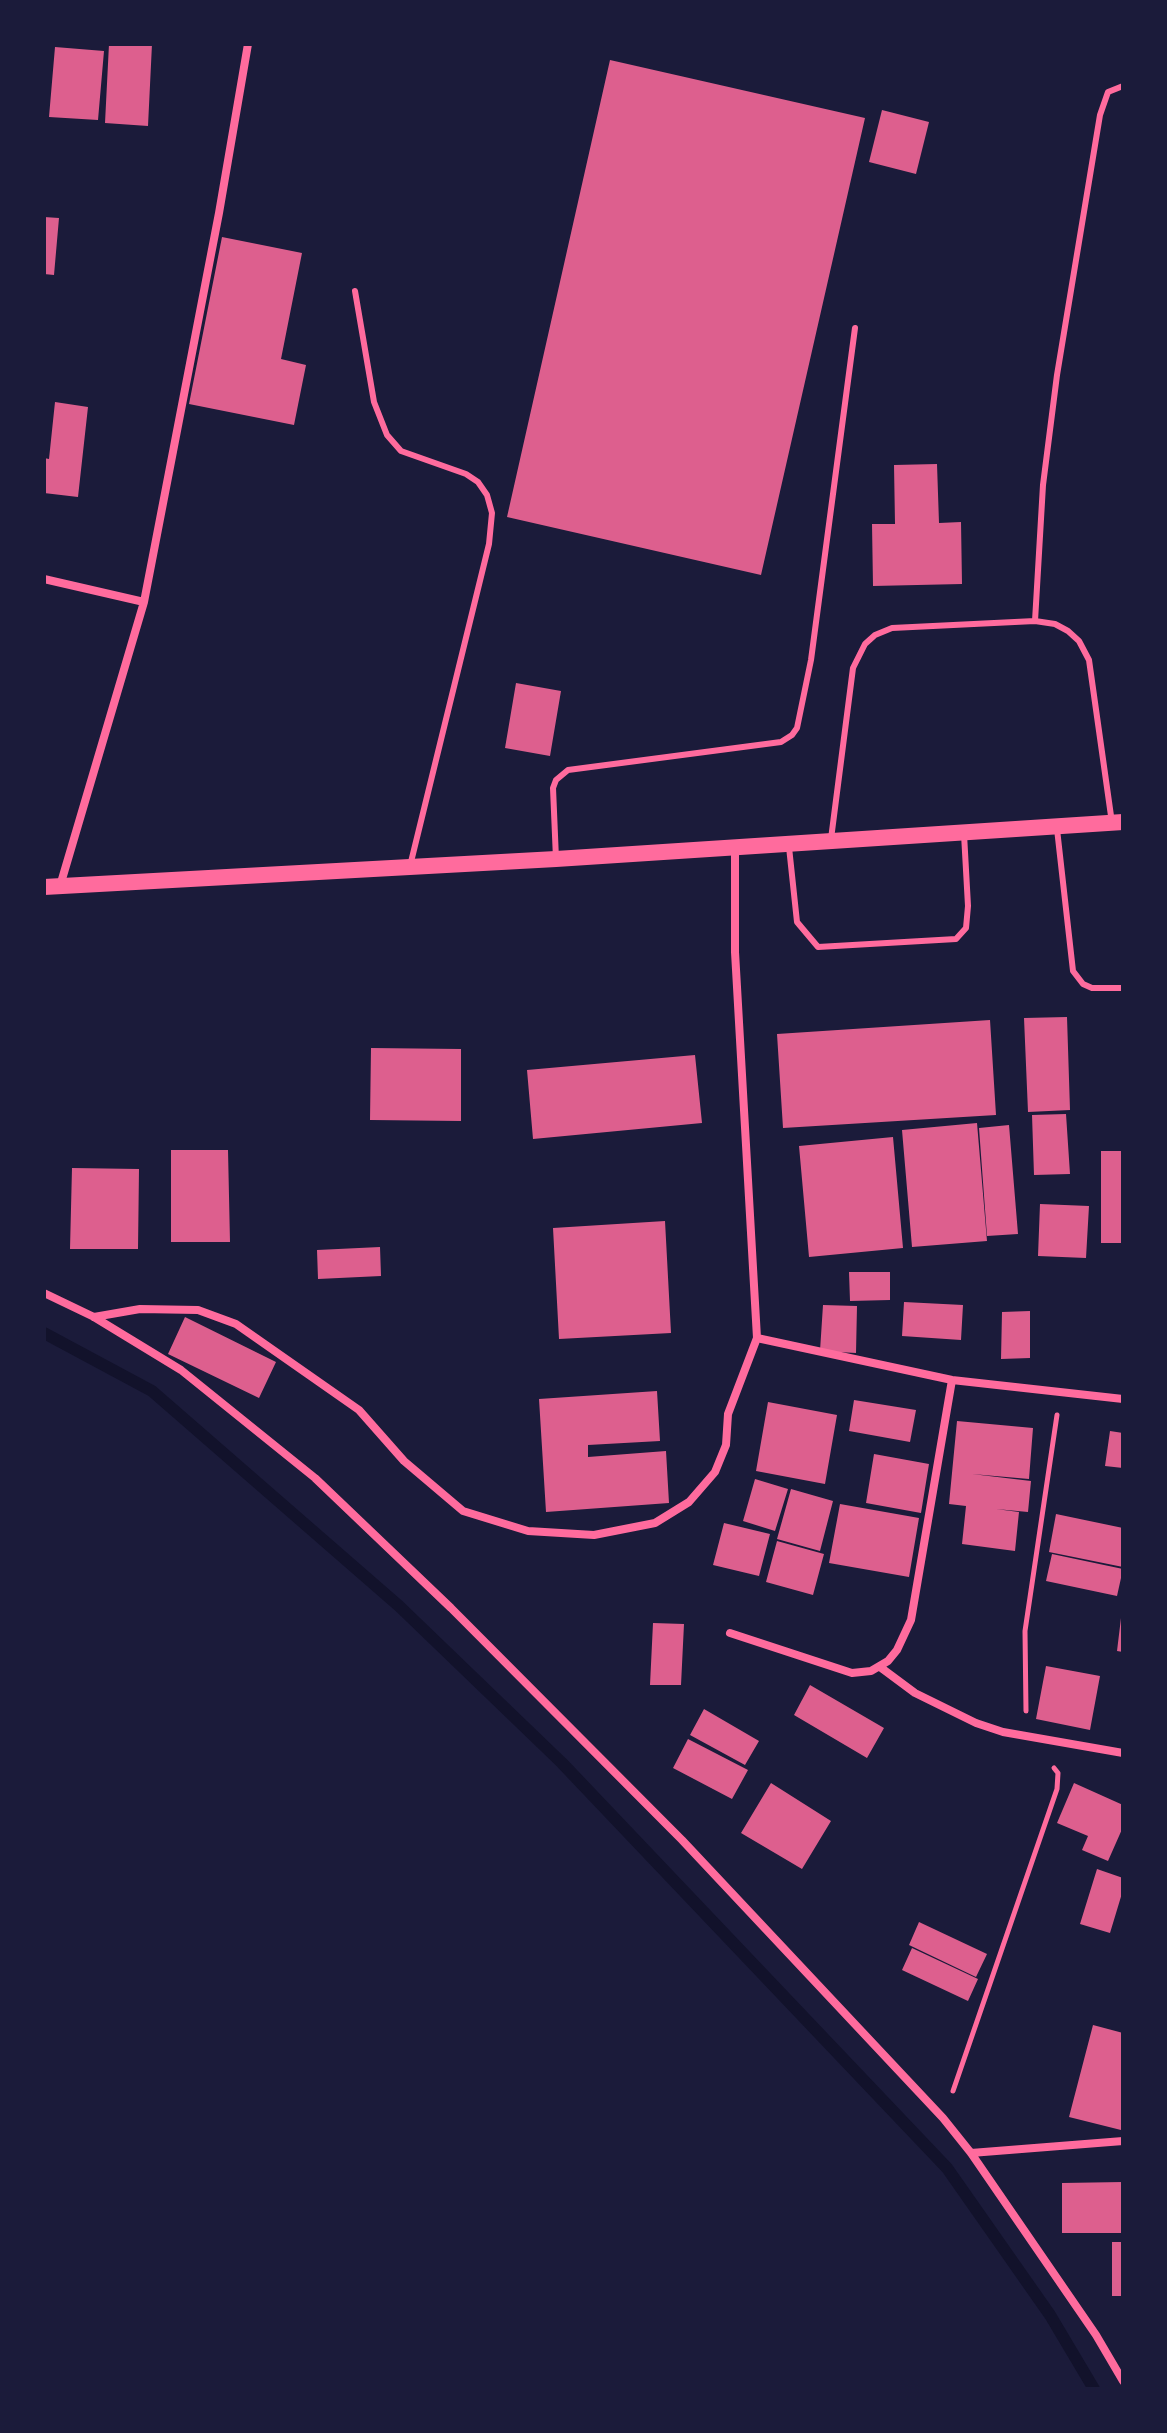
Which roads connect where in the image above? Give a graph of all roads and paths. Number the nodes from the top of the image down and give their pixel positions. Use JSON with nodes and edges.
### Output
{"nodes":[{"id":1,"x":248,"y":44,"type":"edge"},
{"id":2,"x":1123,"y":86,"type":"edge"},
{"id":3,"x":355,"y":291,"type":"dead end"},
{"id":4,"x":855,"y":328,"type":"dead end"},
{"id":5,"x":44,"y":579,"type":"edge"},
{"id":6,"x":144,"y":602,"type":"junction"},
{"id":7,"x":1035,"y":621,"type":"junction"},
{"id":8,"x":1117,"y":822,"type":"edge"},
{"id":9,"x":1057,"y":826,"type":"junction"},
{"id":10,"x":963,"y":832,"type":"junction"},
{"id":11,"x":831,"y":839,"type":"junction"},
{"id":12,"x":788,"y":843,"type":"junction"},
{"id":13,"x":735,"y":846,"type":"junction"},
{"id":14,"x":556,"y":859,"type":"junction"},
{"id":15,"x":410,"y":866,"type":"junction"},
{"id":16,"x":52,"y":887,"type":"edge"},
{"id":17,"x":1123,"y":988,"type":"edge"},
{"id":18,"x":44,"y":1293,"type":"edge"},
{"id":19,"x":94,"y":1317,"type":"junction"},
{"id":20,"x":757,"y":1338,"type":"junction"},
{"id":21,"x":952,"y":1380,"type":"junction"},
{"id":22,"x":1123,"y":1399,"type":"edge"},
{"id":23,"x":730,"y":1633,"type":"dead end"},
{"id":24,"x":880,"y":1667,"type":"junction"},
{"id":25,"x":1123,"y":1753,"type":"edge"},
{"id":26,"x":1123,"y":2141,"type":"edge"},
{"id":27,"x":971,"y":2153,"type":"junction"},
{"id":28,"x":1123,"y":2381,"type":"edge"}],
"edges":[{"from":1,"to":6,"type":"street"},
{"from":2,"to":7,"type":"lane"},
{"from":3,"to":15,"type":"lane"},
{"from":4,"to":14,"type":"lane"},
{"from":5,"to":6,"type":"street"},
{"from":6,"to":16,"type":"street"},
{"from":7,"to":8,"type":"lane"},
{"from":7,"to":11,"type":"lane"},
{"from":8,"to":9,"type":"main road"},
{"from":9,"to":10,"type":"main road"},
{"from":9,"to":17,"type":"lane"},
{"from":10,"to":11,"type":"main road"},
{"from":10,"to":12,"type":"lane"},
{"from":11,"to":12,"type":"main road"},
{"from":12,"to":13,"type":"main road"},
{"from":13,"to":14,"type":"main road"},
{"from":13,"to":20,"type":"street"},
{"from":14,"to":15,"type":"main road"},
{"from":15,"to":16,"type":"main road"},
{"from":18,"to":19,"type":"street"},
{"from":19,"to":20,"type":"street"},
{"from":19,"to":27,"type":"street"},
{"from":20,"to":21,"type":"street"},
{"from":21,"to":22,"type":"street"},
{"from":21,"to":24,"type":"street"},
{"from":23,"to":24,"type":"street"},
{"from":24,"to":25,"type":"street"},
{"from":26,"to":27,"type":"street"},
{"from":27,"to":28,"type":"street"}]}
